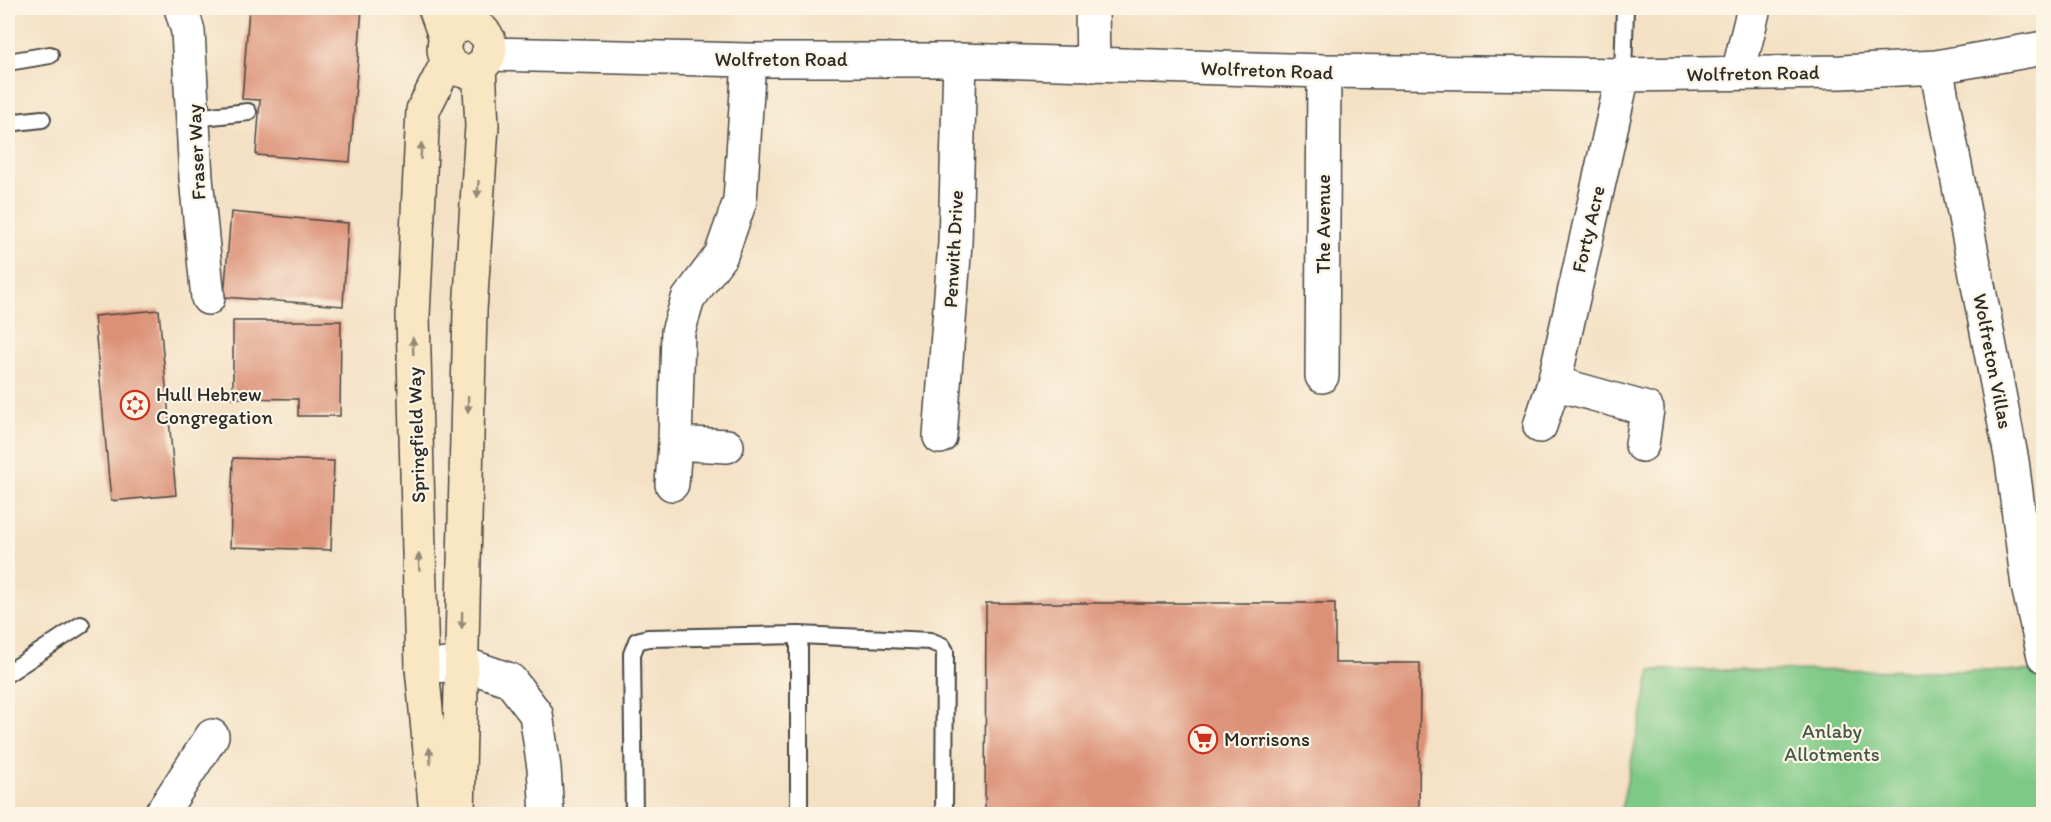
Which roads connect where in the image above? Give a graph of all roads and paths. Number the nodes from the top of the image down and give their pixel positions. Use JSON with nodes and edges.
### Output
{"nodes":[{"id":1,"x":181,"y":8,"type":"edge"},
{"id":2,"x":435,"y":8,"type":"edge"},
{"id":3,"x":1092,"y":8,"type":"edge"},
{"id":4,"x":1625,"y":8,"type":"edge"},
{"id":5,"x":1754,"y":8,"type":"edge"},
{"id":6,"x":472,"y":43,"type":"edge"},
{"id":7,"x":2043,"y":48,"type":"edge"},
{"id":8,"x":50,"y":55,"type":"dead end"},
{"id":9,"x":749,"y":60,"type":"junction"},
{"id":10,"x":960,"y":60,"type":"junction"},
{"id":11,"x":8,"y":62,"type":"edge"},
{"id":12,"x":1093,"y":65,"type":"junction"},
{"id":13,"x":1936,"y":67,"type":"junction"},
{"id":14,"x":1324,"y":71,"type":"junction"},
{"id":15,"x":1738,"y":73,"type":"junction"},
{"id":16,"x":1623,"y":75,"type":"junction"},
{"id":17,"x":248,"y":112,"type":"dead end"},
{"id":18,"x":194,"y":118,"type":"junction"},
{"id":19,"x":42,"y":119,"type":"dead end"},
{"id":20,"x":8,"y":123,"type":"edge"},
{"id":21,"x":208,"y":298,"type":"dead end"},
{"id":22,"x":1322,"y":376,"type":"dead end"},
{"id":23,"x":1554,"y":383,"type":"junction"},
{"id":24,"x":1540,"y":426,"type":"dead end"},
{"id":25,"x":940,"y":437,"type":"dead end"},
{"id":26,"x":675,"y":443,"type":"junction"},
{"id":27,"x":1642,"y":445,"type":"dead end"},
{"id":28,"x":727,"y":446,"type":"dead end"},
{"id":29,"x":672,"y":484,"type":"dead end"},
{"id":30,"x":81,"y":625,"type":"dead end"},
{"id":31,"x":799,"y":635,"type":"junction"},
{"id":32,"x":2043,"y":656,"type":"edge"},
{"id":33,"x":461,"y":663,"type":"junction"},
{"id":34,"x":422,"y":668,"type":"junction"},
{"id":35,"x":8,"y":673,"type":"edge"},
{"id":36,"x":214,"y":733,"type":"dead end"},
{"id":37,"x":161,"y":814,"type":"edge"},
{"id":38,"x":436,"y":814,"type":"edge"},
{"id":39,"x":458,"y":814,"type":"edge"},
{"id":40,"x":547,"y":814,"type":"edge"},
{"id":41,"x":634,"y":814,"type":"edge"},
{"id":42,"x":799,"y":814,"type":"edge"},
{"id":43,"x":944,"y":814,"type":"edge"}],
"edges":[{"from":1,"to":18,"type":"street","name":"Fraser Way"},
{"from":2,"to":6,"type":"main road"},
{"from":3,"to":12,"type":"street"},
{"from":4,"to":16,"type":"lane"},
{"from":5,"to":15,"type":"street"},
{"from":6,"to":9,"type":"street","name":"Wolfreton Road"},
{"from":6,"to":33,"type":"main road","one_way":true},
{"from":34,"to":6,"type":"main road","name":"Springfield Way","one_way":true},
{"from":7,"to":13,"type":"street","name":"Wolfreton Road"},
{"from":8,"to":11,"type":"lane"},
{"from":9,"to":10,"type":"street","name":"Wolfreton Road"},
{"from":9,"to":26,"type":"street"},
{"from":10,"to":12,"type":"street","name":"Wolfreton Road"},
{"from":10,"to":25,"type":"street","name":"Penwith Drive"},
{"from":12,"to":14,"type":"street","name":"Wolfreton Road"},
{"from":13,"to":15,"type":"street","name":"Wolfreton Road"},
{"from":13,"to":32,"type":"street","name":"Wolfreton Villas"},
{"from":14,"to":16,"type":"street","name":"Wolfreton Road"},
{"from":14,"to":22,"type":"street","name":"The Avenue"},
{"from":15,"to":16,"type":"street","name":"Wolfreton Road"},
{"from":16,"to":23,"type":"street","name":"Forty Acre"},
{"from":17,"to":18,"type":"lane"},
{"from":18,"to":21,"type":"street","name":"Fraser Way"},
{"from":19,"to":20,"type":"lane"},
{"from":23,"to":24,"type":"street","name":"Forty Acre"},
{"from":23,"to":27,"type":"street"},
{"from":26,"to":28,"type":"street"},
{"from":26,"to":29,"type":"street"},
{"from":30,"to":35,"type":"lane"},
{"from":31,"to":41,"type":"lane"},
{"from":31,"to":42,"type":"lane"},
{"from":31,"to":43,"type":"lane"},
{"from":33,"to":34,"type":"street"},
{"from":33,"to":39,"type":"main road"},
{"from":33,"to":40,"type":"street"},
{"from":38,"to":34,"type":"main road","name":"Springfield Way","one_way":true},
{"from":36,"to":37,"type":"street"}]}
